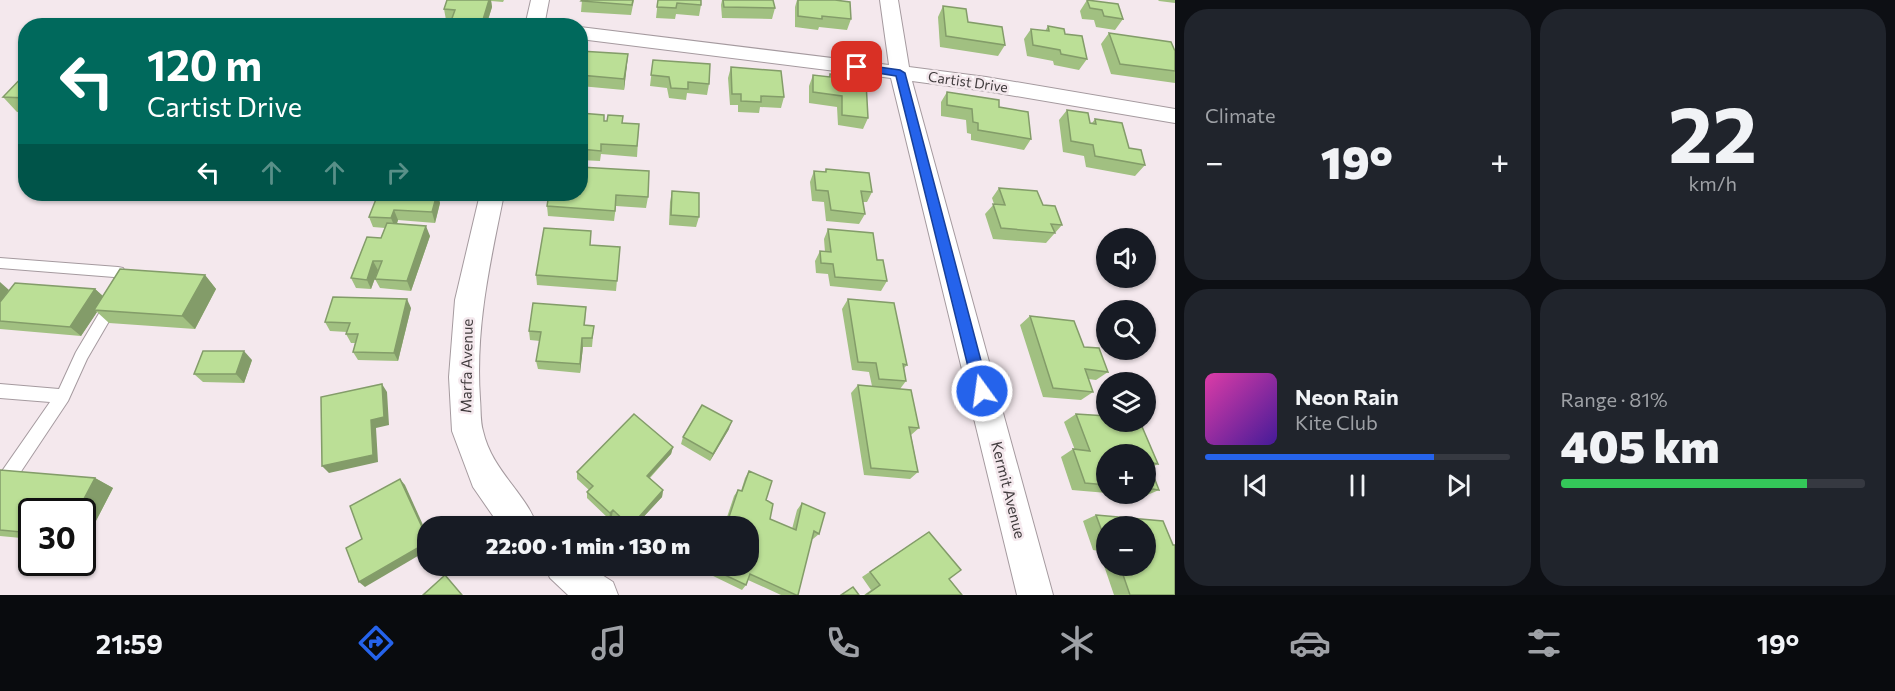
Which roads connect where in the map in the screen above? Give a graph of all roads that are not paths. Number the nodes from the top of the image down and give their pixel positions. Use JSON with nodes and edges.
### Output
{"nodes":[{"id":1,"x":540,"y":0,"type":"edge"},
{"id":2,"x":889,"y":0,"type":"edge"},
{"id":3,"x":536,"y":18,"type":"edge"},
{"id":4,"x":588,"y":34,"type":"edge"},
{"id":5,"x":900,"y":73,"type":"junction"},
{"id":6,"x":1175,"y":116,"type":"edge"},
{"id":7,"x":490,"y":201,"type":"edge"},
{"id":8,"x":0,"y":263,"type":"edge"},
{"id":9,"x":0,"y":391,"type":"edge"},
{"id":10,"x":63,"y":396,"type":"junction"},
{"id":11,"x":0,"y":488,"type":"edge"},
{"id":12,"x":513,"y":516,"type":"edge"},
{"id":13,"x":573,"y":576,"type":"edge"},
{"id":14,"x":600,"y":595,"type":"edge"},
{"id":15,"x":1035,"y":595,"type":"edge"}],
"edges":[{"from":1,"to":3,"type":"street"},
{"from":2,"to":5,"type":"street","name":"Kermit Avenue"},
{"from":4,"to":5,"type":"street","name":"Cartist Drive"},
{"from":5,"to":6,"type":"street","name":"Cartist Drive"},
{"from":5,"to":15,"type":"street","name":"Kermit Avenue"},
{"from":7,"to":12,"type":"street","name":"Marfa Avenue"},
{"from":8,"to":10,"type":"lane"},
{"from":9,"to":10,"type":"lane"},
{"from":10,"to":11,"type":"lane"},
{"from":13,"to":14,"type":"street"}]}
